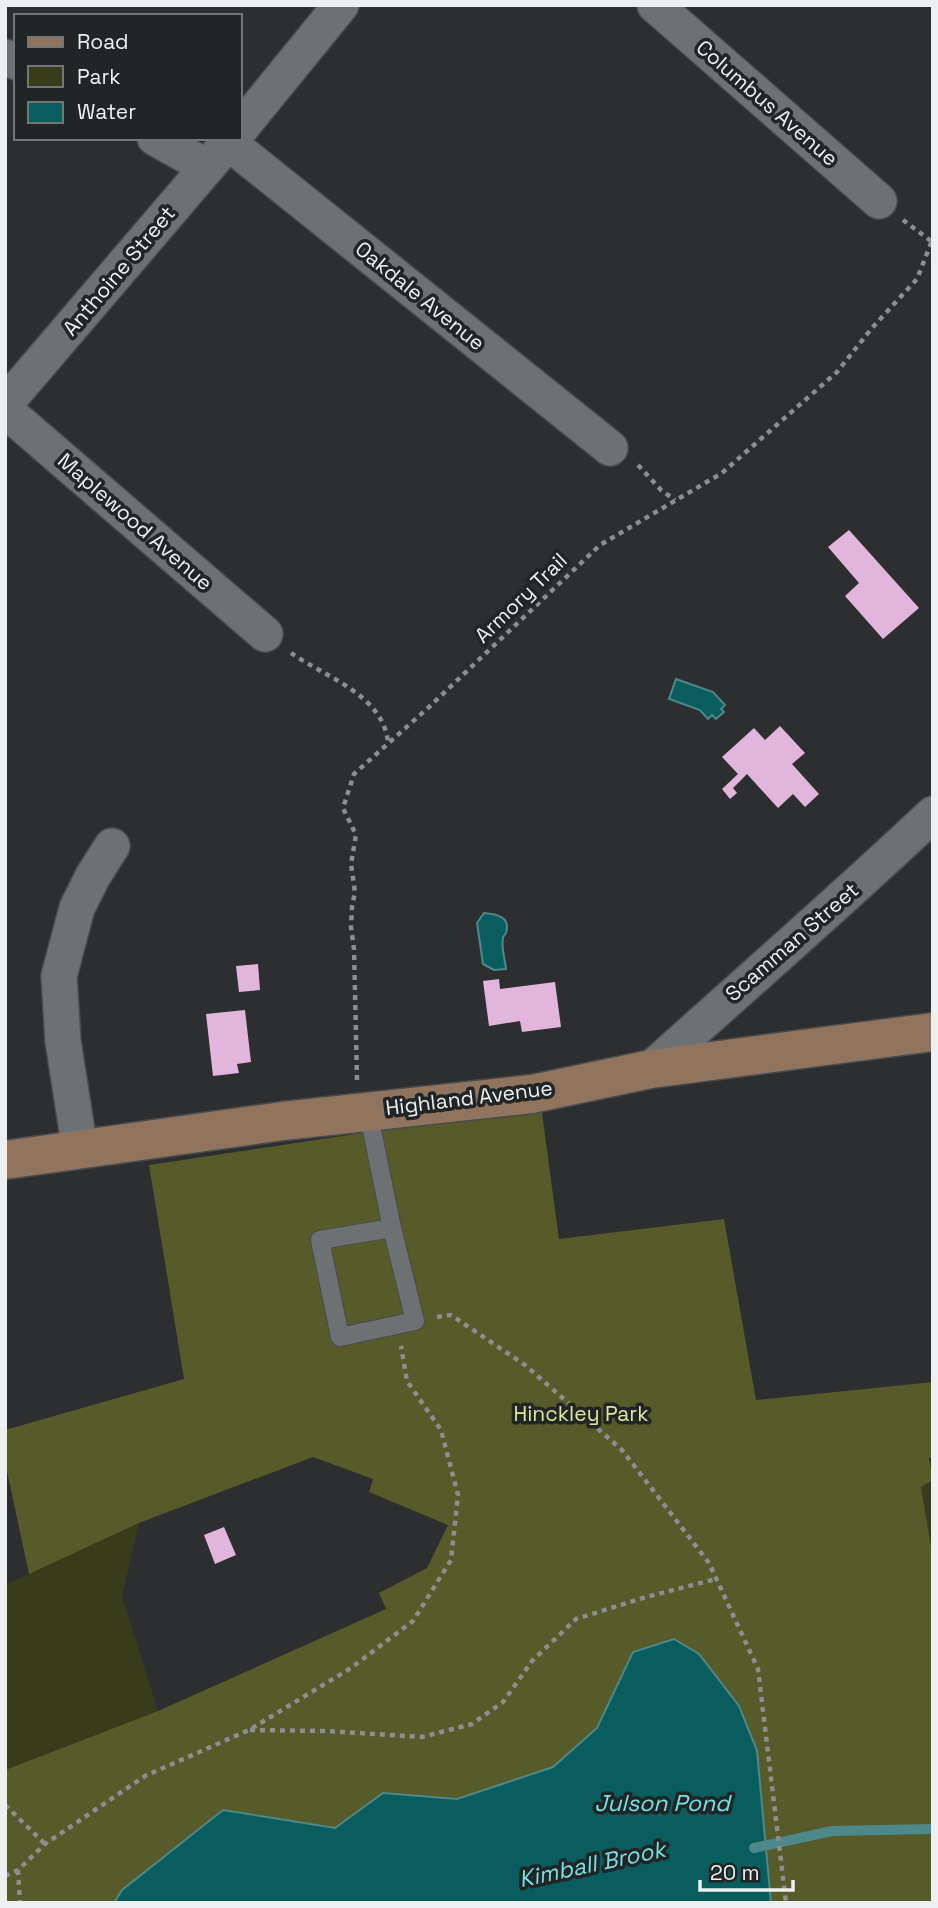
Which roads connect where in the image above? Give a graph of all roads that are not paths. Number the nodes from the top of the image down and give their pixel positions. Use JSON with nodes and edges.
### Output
{"nodes":[{"id":1,"x":341,"y":5,"type":"edge"},
{"id":2,"x":655,"y":5,"type":"edge"},
{"id":3,"x":242,"y":126,"type":"edge"},
{"id":4,"x":179,"y":140,"type":"edge"},
{"id":5,"x":227,"y":144,"type":"edge"},
{"id":6,"x":879,"y":201,"type":"dead end"},
{"id":7,"x":5,"y":407,"type":"edge"},
{"id":8,"x":610,"y":448,"type":"road end"},
{"id":9,"x":265,"y":634,"type":"road end"},
{"id":10,"x":933,"y":814,"type":"edge"},
{"id":11,"x":112,"y":846,"type":"dead end"},
{"id":12,"x":933,"y":1032,"type":"edge"},
{"id":13,"x":651,"y":1069,"type":"junction"},
{"id":14,"x":362,"y":1096,"type":"junction"},
{"id":15,"x":80,"y":1150,"type":"junction"},
{"id":16,"x":5,"y":1160,"type":"edge"},
{"id":17,"x":392,"y":1228,"type":"junction"}],
"edges":[{"from":1,"to":3,"type":"street","name":"Anthoine Street"},
{"from":2,"to":6,"type":"street","name":"Columbus Avenue"},
{"from":4,"to":5,"type":"street","name":"Oakdale Avenue"},
{"from":5,"to":7,"type":"street","name":"Anthoine Street"},
{"from":5,"to":8,"type":"street","name":"Oakdale Avenue"},
{"from":7,"to":9,"type":"street","name":"Maplewood Avenue"},
{"from":10,"to":13,"type":"street","name":"Scamman Street"},
{"from":11,"to":15,"type":"street"},
{"from":12,"to":13,"type":"street","name":"Highland Avenue"},
{"from":13,"to":14,"type":"street","name":"Highland Avenue"},
{"from":14,"to":15,"type":"street","name":"Highland Avenue"},
{"from":14,"to":17,"type":"lane"},
{"from":15,"to":16,"type":"street","name":"Highland Avenue"},
{"from":17,"to":17,"type":"lane"}]}
